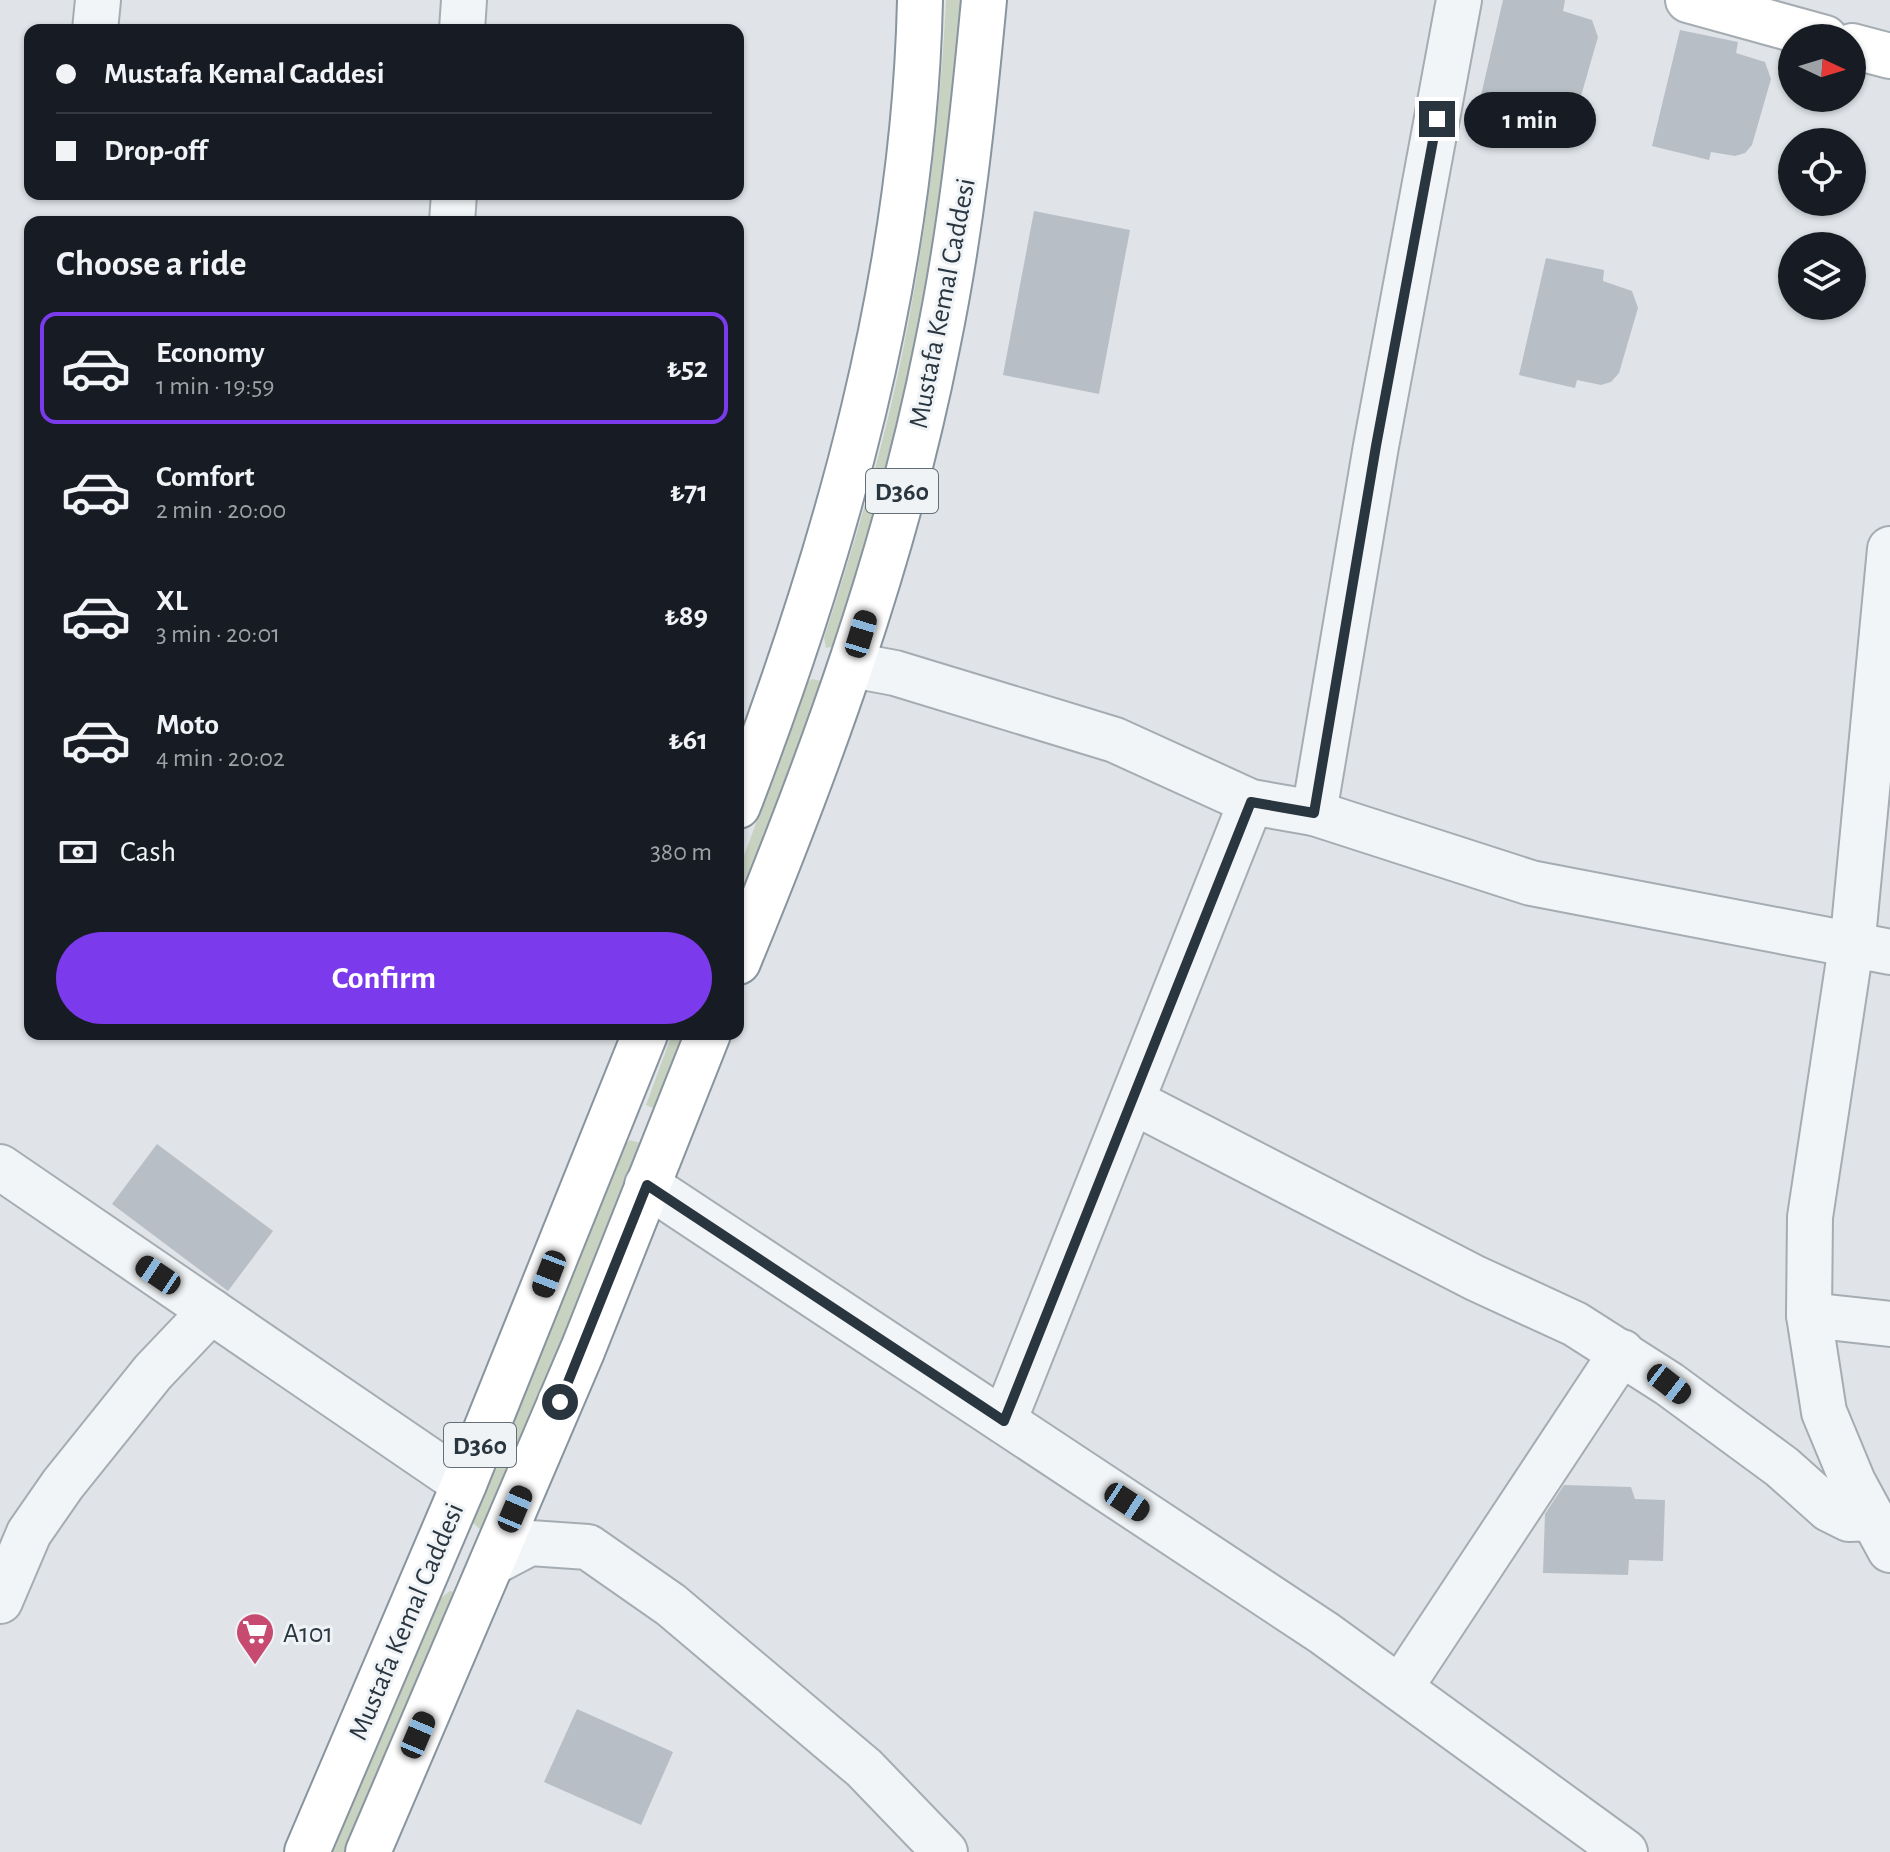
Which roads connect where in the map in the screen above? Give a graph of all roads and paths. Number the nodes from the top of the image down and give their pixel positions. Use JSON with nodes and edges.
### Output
{"nodes":[{"id":1,"x":98,"y":0,"type":"edge"},
{"id":2,"x":464,"y":0,"type":"edge"},
{"id":3,"x":920,"y":0,"type":"edge"},
{"id":4,"x":984,"y":0,"type":"edge"},
{"id":5,"x":1459,"y":0,"type":"edge"},
{"id":6,"x":1688,"y":0,"type":"edge"},
{"id":7,"x":96,"y":24,"type":"edge"},
{"id":8,"x":462,"y":24,"type":"edge"},
{"id":9,"x":1778,"y":25,"type":"edge"},
{"id":10,"x":1866,"y":50,"type":"edge"},
{"id":11,"x":1890,"y":56,"type":"edge"},
{"id":12,"x":1890,"y":549,"type":"edge"},
{"id":13,"x":794,"y":653,"type":"junction"},
{"id":14,"x":852,"y":665,"type":"junction"},
{"id":15,"x":744,"y":790,"type":"edge"},
{"id":16,"x":1251,"y":802,"type":"junction"},
{"id":17,"x":1314,"y":813,"type":"junction"},
{"id":18,"x":744,"y":946,"type":"edge"},
{"id":19,"x":1871,"y":949,"type":"edge"},
{"id":20,"x":642,"y":1040,"type":"edge"},
{"id":21,"x":706,"y":1040,"type":"edge"},
{"id":22,"x":1132,"y":1101,"type":"junction"},
{"id":23,"x":614,"y":1108,"type":"junction"},
{"id":24,"x":668,"y":1131,"type":"junction"},
{"id":25,"x":0,"y":1167,"type":"edge"},
{"id":26,"x":647,"y":1185,"type":"junction"},
{"id":27,"x":211,"y":1311,"type":"junction"},
{"id":28,"x":1809,"y":1315,"type":"junction"},
{"id":29,"x":1890,"y":1324,"type":"edge"},
{"id":30,"x":1622,"y":1352,"type":"junction"},
{"id":31,"x":1004,"y":1421,"type":"junction"},
{"id":32,"x":464,"y":1484,"type":"junction"},
{"id":33,"x":1881,"y":1534,"type":"edge"},
{"id":34,"x":440,"y":1542,"type":"junction"},
{"id":35,"x":492,"y":1563,"type":"junction"},
{"id":36,"x":0,"y":1601,"type":"edge"},
{"id":37,"x":1400,"y":1688,"type":"junction"},
{"id":38,"x":307,"y":1852,"type":"edge"},
{"id":39,"x":368,"y":1852,"type":"edge"},
{"id":40,"x":945,"y":1852,"type":"edge"},
{"id":41,"x":1625,"y":1852,"type":"edge"}],
"edges":[{"from":1,"to":7,"type":"street"},
{"from":2,"to":8,"type":"street"},
{"from":3,"to":13,"type":"main road","name":"Mustafa Kemal Caddesi","number":"D360"},
{"from":4,"to":14,"type":"main road","name":"Mustafa Kemal Caddesi","number":"D360"},
{"from":5,"to":17,"type":"street"},
{"from":6,"to":9,"type":"main road"},
{"from":10,"to":11,"type":"main road"},
{"from":12,"to":19,"type":"street"},
{"from":13,"to":14,"type":"main road"},
{"from":13,"to":15,"type":"main road","name":"Mustafa Kemal Caddesi","number":"D360"},
{"from":14,"to":16,"type":"street"},
{"from":14,"to":18,"type":"main road","name":"Mustafa Kemal Caddesi","number":"D360"},
{"from":16,"to":17,"type":"street"},
{"from":16,"to":22,"type":"street"},
{"from":17,"to":19,"type":"street"},
{"from":19,"to":28,"type":"street"},
{"from":20,"to":23,"type":"main road","name":"Mustafa Kemal Caddesi","number":"D360"},
{"from":21,"to":24,"type":"main road","name":"Mustafa Kemal Caddesi","number":"D360"},
{"from":22,"to":30,"type":"street"},
{"from":22,"to":31,"type":"street"},
{"from":23,"to":24,"type":"main road"},
{"from":23,"to":32,"type":"main road","name":"Mustafa Kemal Caddesi","number":"D360"},
{"from":24,"to":26,"type":"main road","name":"Mustafa Kemal Caddesi","number":"D360"},
{"from":25,"to":27,"type":"street"},
{"from":26,"to":31,"type":"street"},
{"from":26,"to":35,"type":"main road","name":"Mustafa Kemal Caddesi","number":"D360"},
{"from":27,"to":32,"type":"street"},
{"from":27,"to":36,"type":"street"},
{"from":28,"to":29,"type":"street"},
{"from":28,"to":33,"type":"street"},
{"from":30,"to":33,"type":"street"},
{"from":30,"to":37,"type":"street"},
{"from":31,"to":37,"type":"street"},
{"from":32,"to":34,"type":"main road","name":"Mustafa Kemal Caddesi","number":"D360"},
{"from":34,"to":35,"type":"main road"},
{"from":34,"to":38,"type":"main road","name":"Mustafa Kemal Caddesi","number":"D360"},
{"from":35,"to":39,"type":"main road","name":"Mustafa Kemal Caddesi","number":"D360"},
{"from":35,"to":40,"type":"street"},
{"from":37,"to":41,"type":"street"}]}
